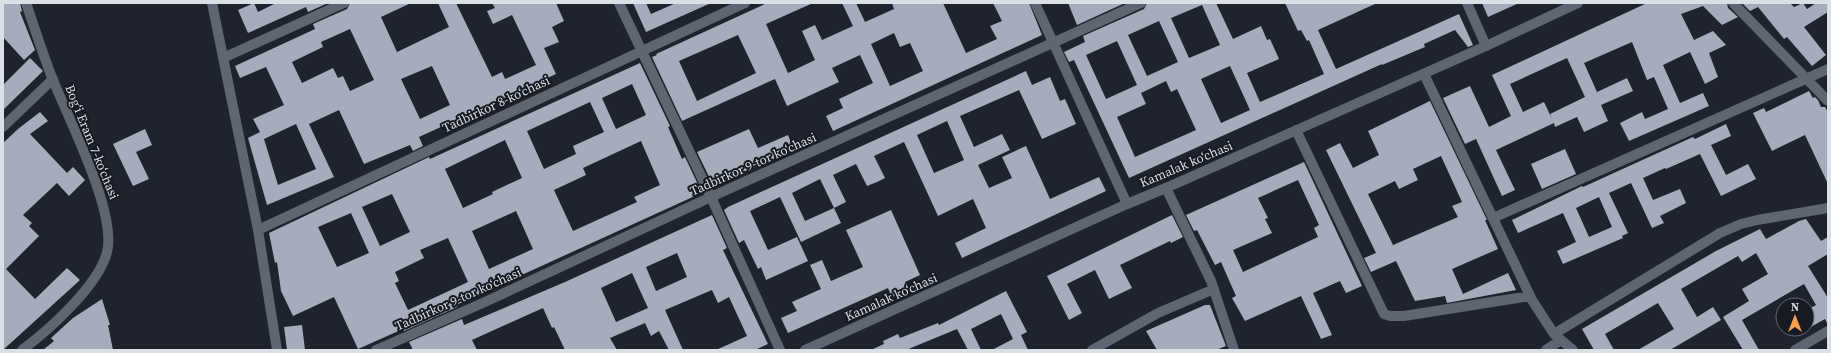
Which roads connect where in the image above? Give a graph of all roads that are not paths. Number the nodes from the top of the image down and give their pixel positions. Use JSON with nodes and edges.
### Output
{"nodes":[{"id":1,"x":26,"y":3,"type":"edge"},
{"id":2,"x":212,"y":3,"type":"edge"},
{"id":3,"x":344,"y":3,"type":"edge"},
{"id":4,"x":619,"y":3,"type":"edge"},
{"id":5,"x":745,"y":3,"type":"edge"},
{"id":6,"x":1035,"y":3,"type":"edge"},
{"id":7,"x":1141,"y":3,"type":"edge"},
{"id":8,"x":1467,"y":3,"type":"edge"},
{"id":9,"x":1578,"y":3,"type":"edge"},
{"id":10,"x":1733,"y":3,"type":"edge"},
{"id":11,"x":1053,"y":43,"type":"junction"},
{"id":12,"x":1486,"y":46,"type":"junction"},
{"id":13,"x":641,"y":51,"type":"junction"},
{"id":14,"x":223,"y":58,"type":"junction"},
{"id":15,"x":1828,"y":69,"type":"edge"},
{"id":16,"x":1424,"y":74,"type":"junction"},
{"id":17,"x":53,"y":79,"type":"junction"},
{"id":18,"x":1807,"y":80,"type":"junction"},
{"id":19,"x":1828,"y":101,"type":"edge"},
{"id":20,"x":3,"y":127,"type":"edge"},
{"id":21,"x":1296,"y":130,"type":"junction"},
{"id":22,"x":1166,"y":188,"type":"junction"},
{"id":23,"x":710,"y":197,"type":"junction"},
{"id":24,"x":1127,"y":204,"type":"junction"},
{"id":25,"x":1828,"y":208,"type":"edge"},
{"id":26,"x":1493,"y":218,"type":"junction"},
{"id":27,"x":258,"y":230,"type":"junction"},
{"id":28,"x":1214,"y":289,"type":"junction"},
{"id":29,"x":1530,"y":296,"type":"junction"},
{"id":30,"x":1828,"y":331,"type":"edge"},
{"id":31,"x":1558,"y":337,"type":"junction"},
{"id":32,"x":22,"y":350,"type":"edge"},
{"id":33,"x":278,"y":350,"type":"edge"},
{"id":34,"x":376,"y":350,"type":"edge"},
{"id":35,"x":780,"y":350,"type":"edge"},
{"id":36,"x":805,"y":350,"type":"edge"},
{"id":37,"x":1092,"y":350,"type":"edge"},
{"id":38,"x":1234,"y":350,"type":"edge"},
{"id":39,"x":1546,"y":350,"type":"edge"},
{"id":40,"x":1573,"y":350,"type":"edge"},
{"id":41,"x":1795,"y":350,"type":"edge"}],
"edges":[{"from":1,"to":17,"type":"street","name":"Bogʻi Eram 7-koʻchasi"},
{"from":2,"to":14,"type":"street"},
{"from":3,"to":14,"type":"street"},
{"from":4,"to":13,"type":"street"},
{"from":5,"to":13,"type":"street","name":"Tadbirkor 8-koʻchasi"},
{"from":6,"to":11,"type":"street"},
{"from":7,"to":11,"type":"street","name":"Tadbirkor 9-tor koʻchasi"},
{"from":8,"to":12,"type":"street"},
{"from":9,"to":12,"type":"street","name":"Kamalak koʻchasi"},
{"from":10,"to":18,"type":"street"},
{"from":11,"to":23,"type":"street","name":"Tadbirkor 9-tor koʻchasi"},
{"from":11,"to":24,"type":"street"},
{"from":12,"to":16,"type":"street","name":"Kamalak koʻchasi"},
{"from":13,"to":23,"type":"street"},
{"from":13,"to":27,"type":"street","name":"Tadbirkor 8-koʻchasi"},
{"from":14,"to":27,"type":"street"},
{"from":15,"to":18,"type":"street"},
{"from":16,"to":21,"type":"street","name":"Kamalak koʻchasi"},
{"from":16,"to":26,"type":"street"},
{"from":17,"to":20,"type":"street"},
{"from":17,"to":32,"type":"street","name":"Bogʻi Eram 7-koʻchasi"},
{"from":18,"to":19,"type":"street"},
{"from":18,"to":26,"type":"street"},
{"from":21,"to":22,"type":"street","name":"Kamalak koʻchasi"},
{"from":21,"to":29,"type":"street"},
{"from":22,"to":24,"type":"street","name":"Kamalak koʻchasi"},
{"from":22,"to":28,"type":"street"},
{"from":23,"to":34,"type":"street","name":"Tadbirkor 9-tor koʻchasi"},
{"from":23,"to":35,"type":"street"},
{"from":24,"to":36,"type":"street","name":"Kamalak koʻchasi"},
{"from":25,"to":31,"type":"street"},
{"from":26,"to":29,"type":"street"},
{"from":27,"to":33,"type":"street"},
{"from":28,"to":37,"type":"street"},
{"from":28,"to":38,"type":"street"},
{"from":29,"to":31,"type":"street"},
{"from":30,"to":41,"type":"street"},
{"from":31,"to":39,"type":"street"},
{"from":31,"to":40,"type":"street"}]}
